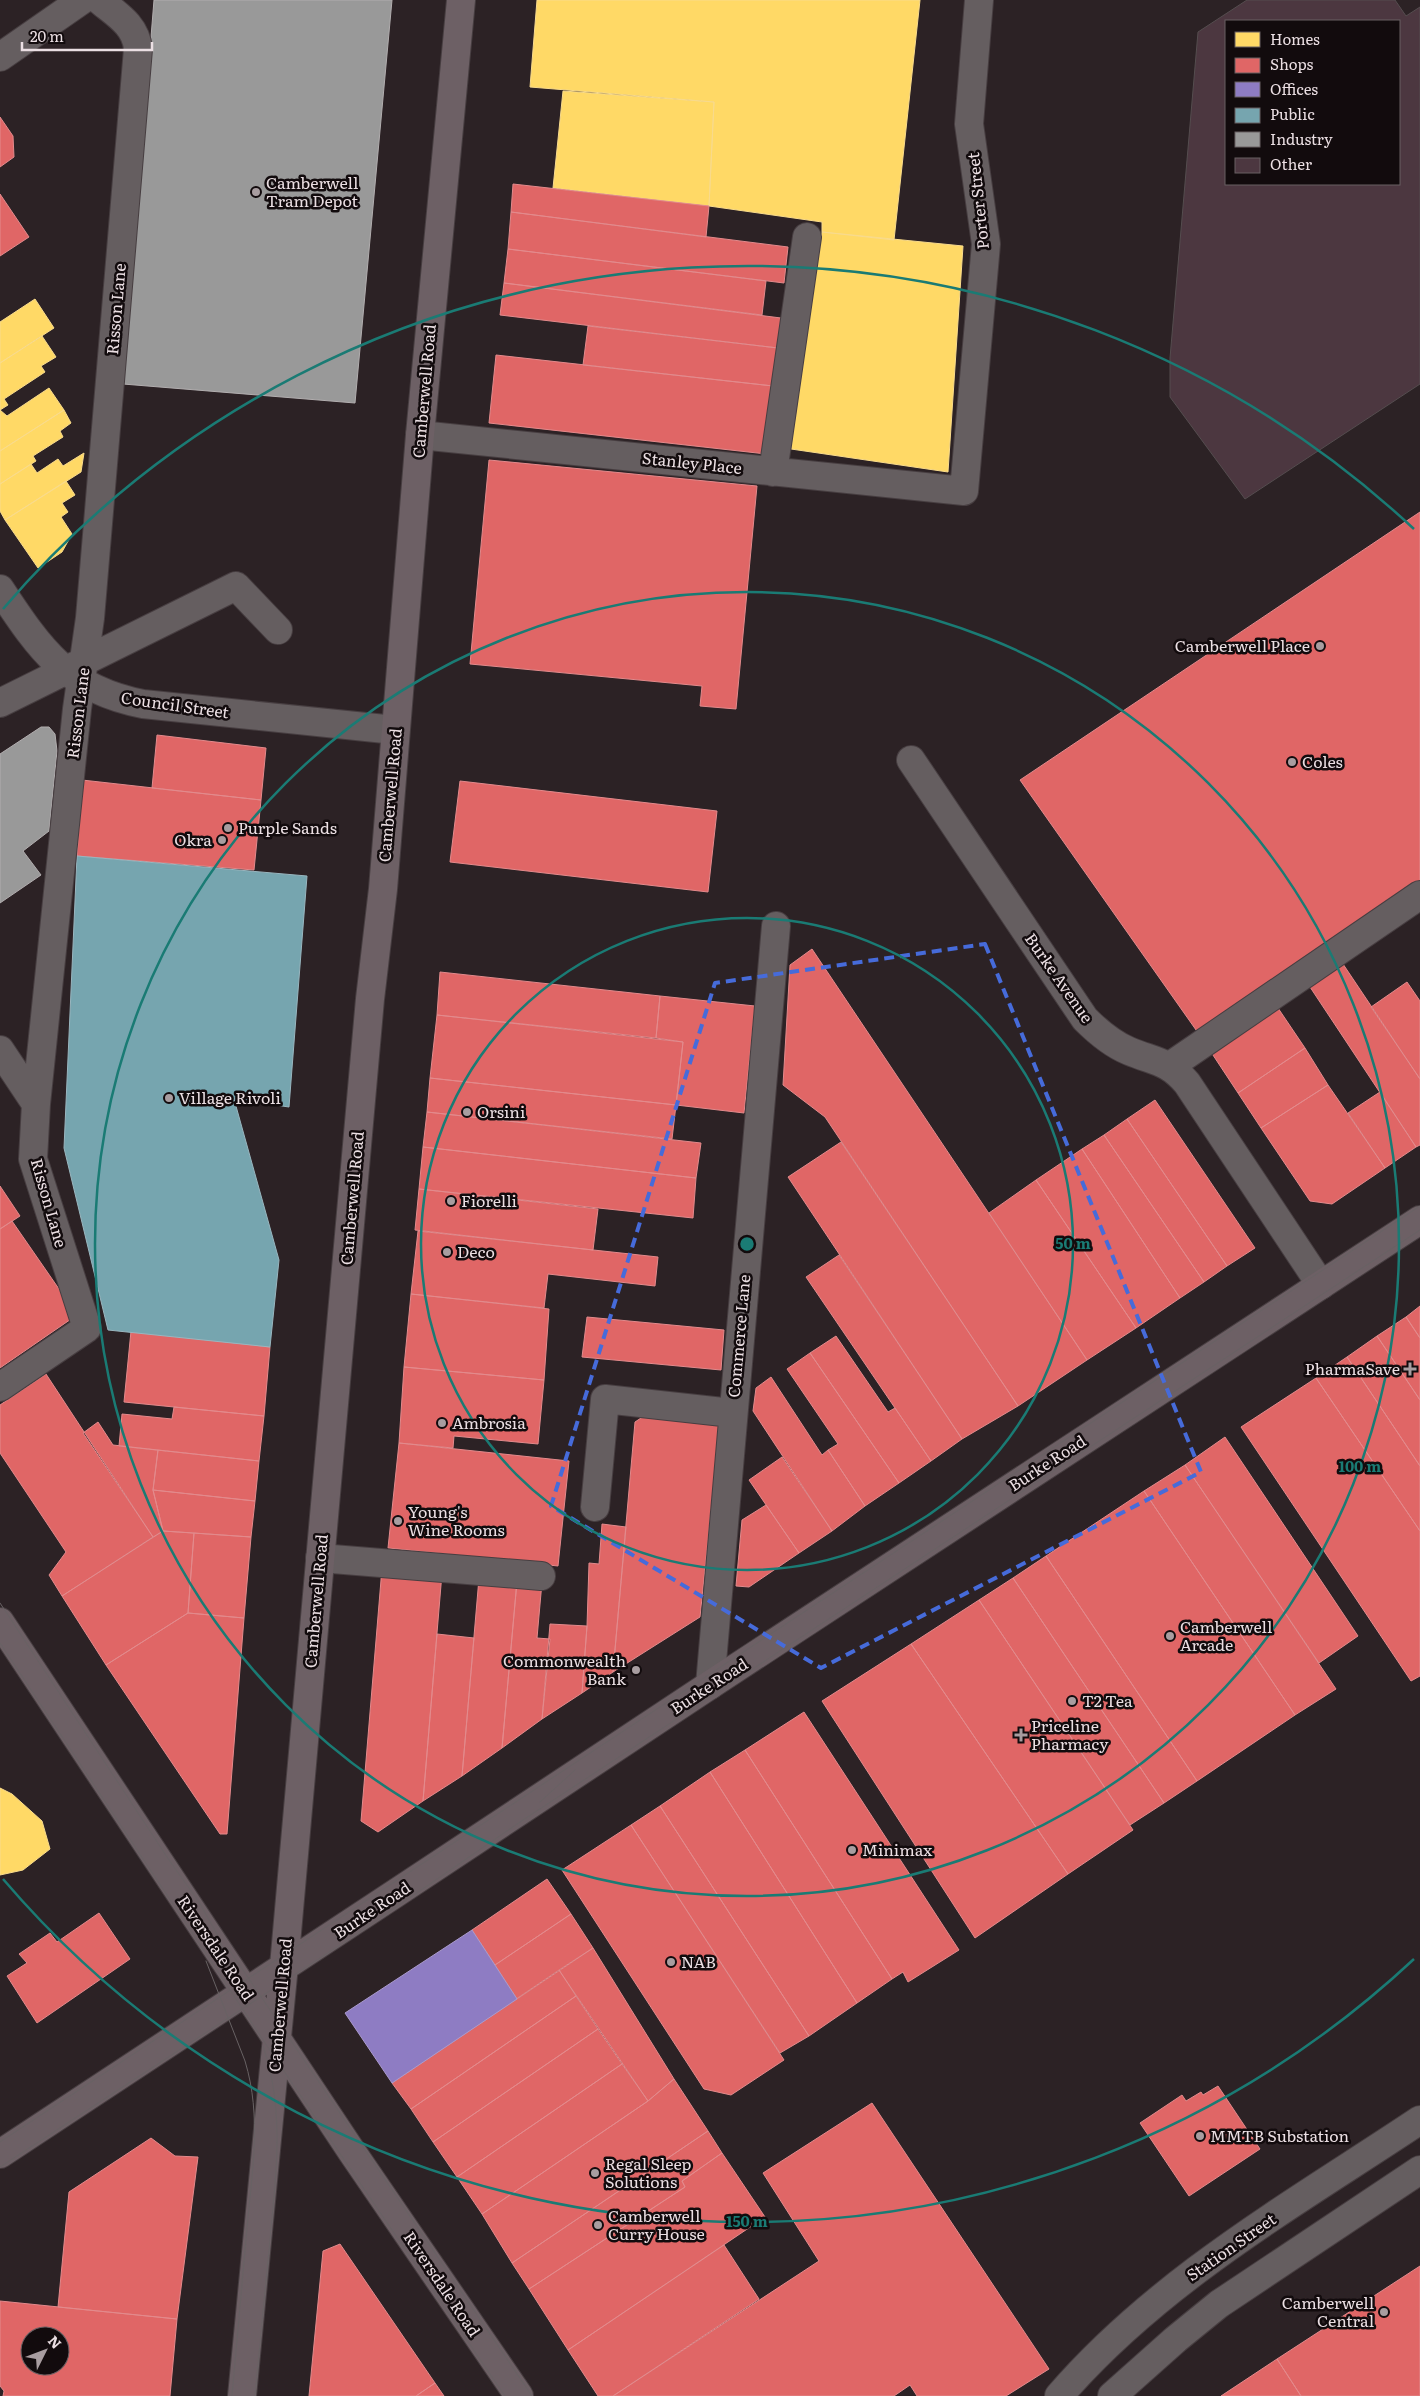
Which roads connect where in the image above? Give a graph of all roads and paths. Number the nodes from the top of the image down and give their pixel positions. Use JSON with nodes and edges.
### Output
{"nodes":[{"id":1,"x":82,"y":0,"type":"edge"},
{"id":2,"x":99,"y":0,"type":"edge"},
{"id":3,"x":460,"y":0,"type":"edge"},
{"id":4,"x":979,"y":0,"type":"edge"},
{"id":5,"x":0,"y":57,"type":"edge"},
{"id":6,"x":807,"y":236,"type":"dead end"},
{"id":7,"x":420,"y":435,"type":"junction"},
{"id":8,"x":773,"y":472,"type":"junction"},
{"id":9,"x":964,"y":491,"type":"joint"},
{"id":10,"x":0,"y":589,"type":"edge"},
{"id":11,"x":278,"y":630,"type":"dead end"},
{"id":12,"x":77,"y":672,"type":"junction"},
{"id":13,"x":0,"y":703,"type":"edge"},
{"id":14,"x":395,"y":730,"type":"junction"},
{"id":15,"x":911,"y":760,"type":"dead end"},
{"id":16,"x":1420,"y":895,"type":"edge"},
{"id":17,"x":776,"y":926,"type":"dead end"},
{"id":18,"x":0,"y":1050,"type":"edge"},
{"id":19,"x":1170,"y":1066,"type":"junction"},
{"id":20,"x":36,"y":1104,"type":"junction"},
{"id":21,"x":1420,"y":1220,"type":"edge"},
{"id":22,"x":1321,"y":1285,"type":"junction"},
{"id":23,"x":0,"y":1387,"type":"edge"},
{"id":24,"x":732,"y":1413,"type":"junction"},
{"id":25,"x":595,"y":1507,"type":"dead end"},
{"id":26,"x":320,"y":1558,"type":"junction"},
{"id":27,"x":541,"y":1576,"type":"dead end"},
{"id":28,"x":0,"y":1622,"type":"edge"},
{"id":29,"x":710,"y":1685,"type":"junction"},
{"id":30,"x":284,"y":1968,"type":"junction"},
{"id":31,"x":246,"y":1994,"type":"junction"},
{"id":32,"x":277,"y":2040,"type":"junction"},
{"id":33,"x":1420,"y":2120,"type":"edge"},
{"id":34,"x":0,"y":2154,"type":"edge"},
{"id":35,"x":1420,"y":2170,"type":"edge"},
{"id":36,"x":1275,"y":2217,"type":"junction"},
{"id":37,"x":1297,"y":2251,"type":"junction"},
{"id":38,"x":1112,"y":2339,"type":"junction"},
{"id":39,"x":1137,"y":2373,"type":"junction"},
{"id":40,"x":242,"y":2396,"type":"edge"},
{"id":41,"x":519,"y":2396,"type":"edge"},
{"id":42,"x":1059,"y":2396,"type":"edge"},
{"id":43,"x":1112,"y":2396,"type":"edge"}],
"edges":[{"from":1,"to":5,"type":"street"},
{"from":2,"to":12,"type":"street","name":"Risson Lane"},
{"from":3,"to":7,"type":"main road","name":"Camberwell Road"},
{"from":4,"to":9,"type":"street","name":"Porter Street"},
{"from":6,"to":8,"type":"street"},
{"from":7,"to":8,"type":"street","name":"Stanley Place"},
{"from":7,"to":14,"type":"main road","name":"Camberwell Road"},
{"from":8,"to":9,"type":"street","name":"Stanley Place"},
{"from":10,"to":12,"type":"street","name":"Council Street"},
{"from":11,"to":12,"type":"street"},
{"from":12,"to":13,"type":"street"},
{"from":12,"to":14,"type":"street","name":"Council Street"},
{"from":12,"to":20,"type":"street","name":"Risson Lane"},
{"from":14,"to":26,"type":"main road","name":"Camberwell Road"},
{"from":15,"to":19,"type":"street","name":"Burke Avenue"},
{"from":16,"to":19,"type":"street"},
{"from":17,"to":24,"type":"street","name":"Commerce Lane"},
{"from":18,"to":20,"type":"street"},
{"from":19,"to":22,"type":"street","name":"Burke Avenue"},
{"from":20,"to":23,"type":"street","name":"Risson Lane"},
{"from":21,"to":22,"type":"main road","name":"Burke Road"},
{"from":22,"to":29,"type":"main road","name":"Burke Road"},
{"from":24,"to":25,"type":"street"},
{"from":24,"to":29,"type":"street","name":"Commerce Lane"},
{"from":26,"to":27,"type":"street"},
{"from":26,"to":30,"type":"main road","name":"Camberwell Road"},
{"from":28,"to":31,"type":"main road","name":"Riversdale Road"},
{"from":29,"to":30,"type":"main road","name":"Burke Road"},
{"from":30,"to":31,"type":"main road","name":"Burke Road"},
{"from":30,"to":32,"type":"main road","name":"Camberwell Road"},
{"from":31,"to":32,"type":"main road","name":"Riversdale Road"},
{"from":31,"to":34,"type":"main road","name":"Burke Road"},
{"from":32,"to":40,"type":"main road","name":"Camberwell Road"},
{"from":32,"to":41,"type":"main road","name":"Riversdale Road"},
{"from":33,"to":36,"type":"street","name":"Station Street"},
{"from":35,"to":37,"type":"street"},
{"from":36,"to":37,"type":"street"},
{"from":36,"to":38,"type":"street","name":"Station Street"},
{"from":37,"to":39,"type":"street"},
{"from":38,"to":39,"type":"street"},
{"from":38,"to":42,"type":"street","name":"Station Street"},
{"from":39,"to":43,"type":"street"}]}
